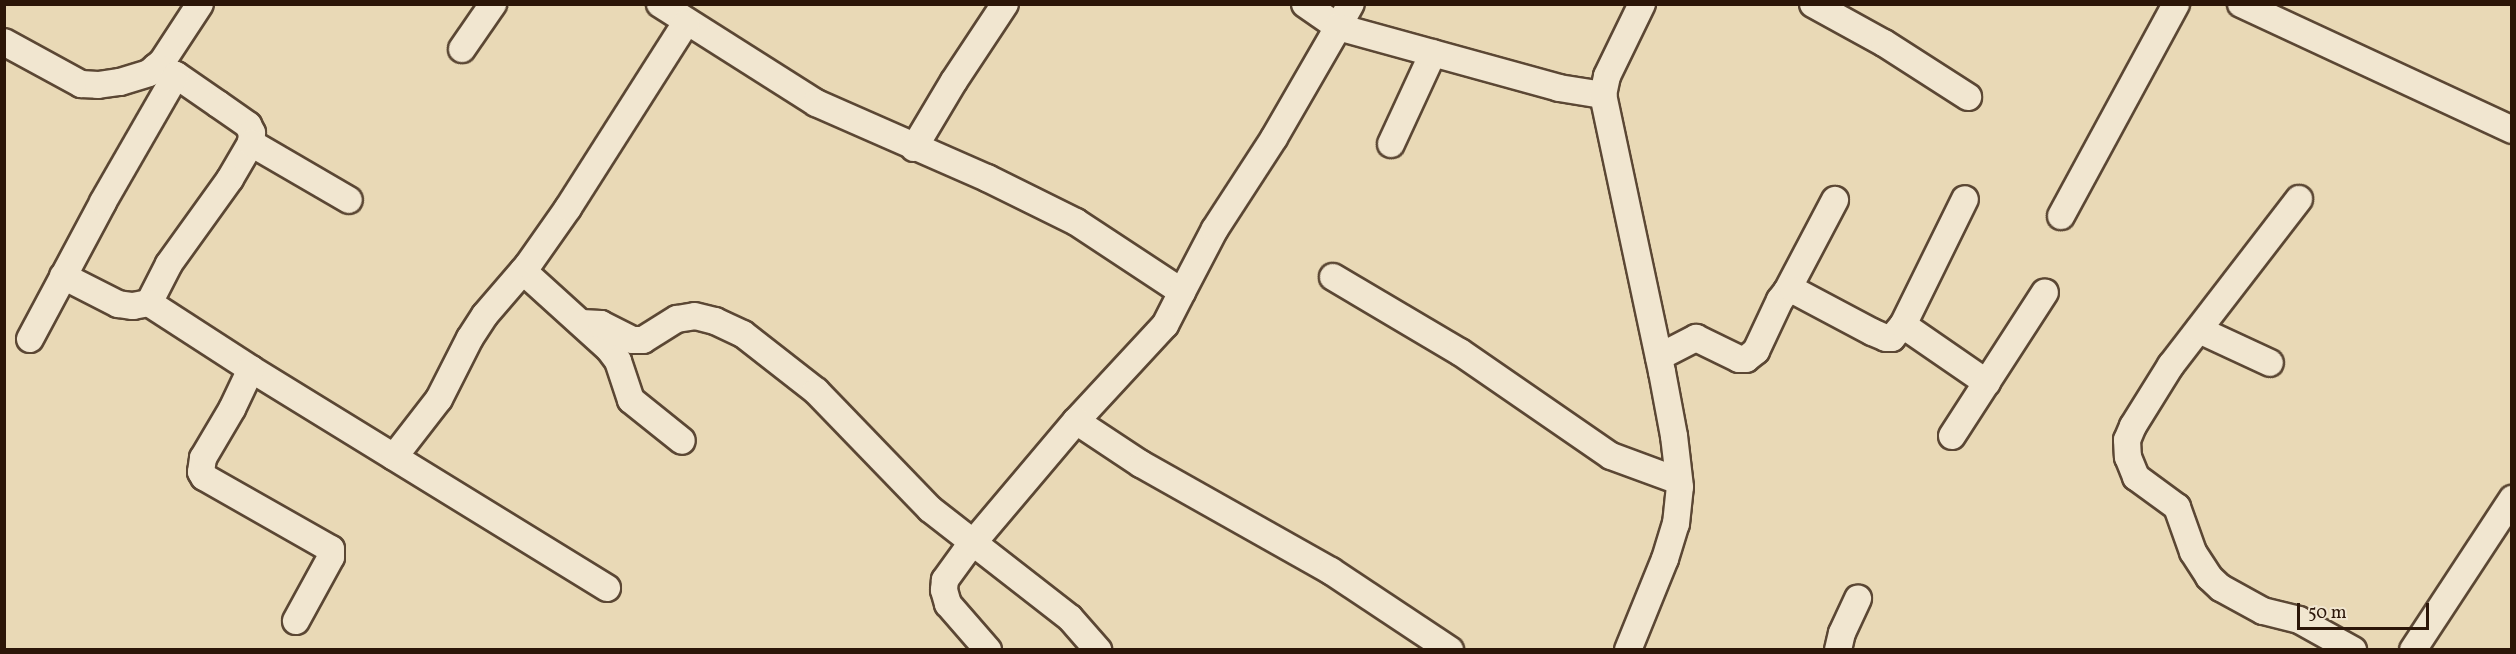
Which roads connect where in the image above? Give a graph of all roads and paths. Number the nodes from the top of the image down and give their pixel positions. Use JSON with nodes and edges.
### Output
{"nodes":[{"id":1,"x":200,"y":4,"type":"edge"},
{"id":2,"x":493,"y":4,"type":"edge"},
{"id":3,"x":660,"y":4,"type":"edge"},
{"id":4,"x":1005,"y":4,"type":"edge"},
{"id":5,"x":1305,"y":4,"type":"edge"},
{"id":6,"x":1350,"y":4,"type":"edge"},
{"id":7,"x":1642,"y":4,"type":"edge"},
{"id":8,"x":1812,"y":4,"type":"edge"},
{"id":9,"x":2176,"y":4,"type":"edge"},
{"id":10,"x":2241,"y":4,"type":"edge"},
{"id":11,"x":686,"y":23,"type":"junction"},
{"id":12,"x":1338,"y":27,"type":"junction"},
{"id":13,"x":7,"y":48,"type":"edge"},
{"id":14,"x":462,"y":49,"type":"dead end"},
{"id":15,"x":1433,"y":53,"type":"junction"},
{"id":16,"x":166,"y":71,"type":"junction"},
{"id":17,"x":1605,"y":85,"type":"junction"},
{"id":18,"x":1968,"y":97,"type":"dead end"},
{"id":19,"x":2511,"y":130,"type":"edge"},
{"id":20,"x":251,"y":143,"type":"junction"},
{"id":21,"x":1391,"y":144,"type":"dead end"},
{"id":22,"x":914,"y":148,"type":"junction"},
{"id":23,"x":1965,"y":199,"type":"dead end"},
{"id":24,"x":2299,"y":199,"type":"dead end"},
{"id":25,"x":1835,"y":200,"type":"dead end"},
{"id":26,"x":349,"y":201,"type":"dead end"},
{"id":27,"x":2061,"y":216,"type":"dead end"},
{"id":28,"x":523,"y":271,"type":"junction"},
{"id":29,"x":63,"y":276,"type":"junction"},
{"id":30,"x":1333,"y":277,"type":"dead end"},
{"id":31,"x":1787,"y":291,"type":"junction"},
{"id":32,"x":1182,"y":292,"type":"junction"},
{"id":33,"x":2045,"y":292,"type":"dead end"},
{"id":34,"x":149,"y":303,"type":"junction"},
{"id":35,"x":581,"y":323,"type":"junction"},
{"id":36,"x":1903,"y":325,"type":"junction"},
{"id":37,"x":2199,"y":330,"type":"junction"},
{"id":38,"x":30,"y":339,"type":"dead end"},
{"id":39,"x":1665,"y":354,"type":"junction"},
{"id":40,"x":2270,"y":363,"type":"dead end"},
{"id":41,"x":251,"y":369,"type":"junction"},
{"id":42,"x":1987,"y":383,"type":"junction"},
{"id":43,"x":1076,"y":421,"type":"junction"},
{"id":44,"x":1952,"y":436,"type":"dead end"},
{"id":45,"x":682,"y":441,"type":"dead end"},
{"id":46,"x":394,"y":458,"type":"junction"},
{"id":47,"x":1679,"y":481,"type":"junction"},
{"id":48,"x":2511,"y":499,"type":"edge"},
{"id":49,"x":974,"y":542,"type":"junction"},
{"id":50,"x":607,"y":588,"type":"dead end"},
{"id":51,"x":1858,"y":599,"type":"dead end"},
{"id":52,"x":296,"y":621,"type":"dead end"},
{"id":53,"x":975,"y":644,"type":"edge"},
{"id":54,"x":1098,"y":650,"type":"edge"},
{"id":55,"x":1450,"y":650,"type":"edge"},
{"id":56,"x":1628,"y":650,"type":"edge"},
{"id":57,"x":1838,"y":650,"type":"edge"},
{"id":58,"x":2353,"y":650,"type":"edge"},
{"id":59,"x":2413,"y":650,"type":"edge"}],
"edges":[{"from":1,"to":16,"type":"street"},
{"from":2,"to":14,"type":"street"},
{"from":3,"to":11,"type":"street"},
{"from":4,"to":22,"type":"street"},
{"from":5,"to":12,"type":"street"},
{"from":6,"to":12,"type":"street"},
{"from":7,"to":17,"type":"street"},
{"from":8,"to":18,"type":"street"},
{"from":9,"to":27,"type":"street"},
{"from":10,"to":19,"type":"street"},
{"from":11,"to":22,"type":"street"},
{"from":11,"to":28,"type":"street"},
{"from":12,"to":15,"type":"street"},
{"from":12,"to":32,"type":"street"},
{"from":13,"to":16,"type":"street"},
{"from":15,"to":17,"type":"street"},
{"from":15,"to":21,"type":"street"},
{"from":16,"to":20,"type":"street"},
{"from":16,"to":29,"type":"street"},
{"from":17,"to":39,"type":"street"},
{"from":20,"to":26,"type":"street"},
{"from":20,"to":34,"type":"street"},
{"from":22,"to":32,"type":"street"},
{"from":23,"to":36,"type":"street"},
{"from":24,"to":37,"type":"street"},
{"from":25,"to":31,"type":"street"},
{"from":28,"to":35,"type":"street"},
{"from":28,"to":46,"type":"street"},
{"from":29,"to":34,"type":"street"},
{"from":29,"to":38,"type":"street"},
{"from":30,"to":47,"type":"street"},
{"from":31,"to":36,"type":"street"},
{"from":31,"to":39,"type":"street"},
{"from":32,"to":43,"type":"street"},
{"from":33,"to":42,"type":"street"},
{"from":34,"to":41,"type":"street"},
{"from":35,"to":45,"type":"street"},
{"from":35,"to":49,"type":"street"},
{"from":36,"to":42,"type":"street"},
{"from":37,"to":40,"type":"street"},
{"from":37,"to":58,"type":"street"},
{"from":39,"to":47,"type":"street"},
{"from":41,"to":46,"type":"street"},
{"from":41,"to":52,"type":"street"},
{"from":42,"to":44,"type":"street"},
{"from":43,"to":49,"type":"street"},
{"from":43,"to":55,"type":"street"},
{"from":46,"to":50,"type":"street"},
{"from":47,"to":56,"type":"street"},
{"from":48,"to":59,"type":"street"},
{"from":49,"to":53,"type":"street"},
{"from":49,"to":54,"type":"street"},
{"from":51,"to":57,"type":"street"}]}
